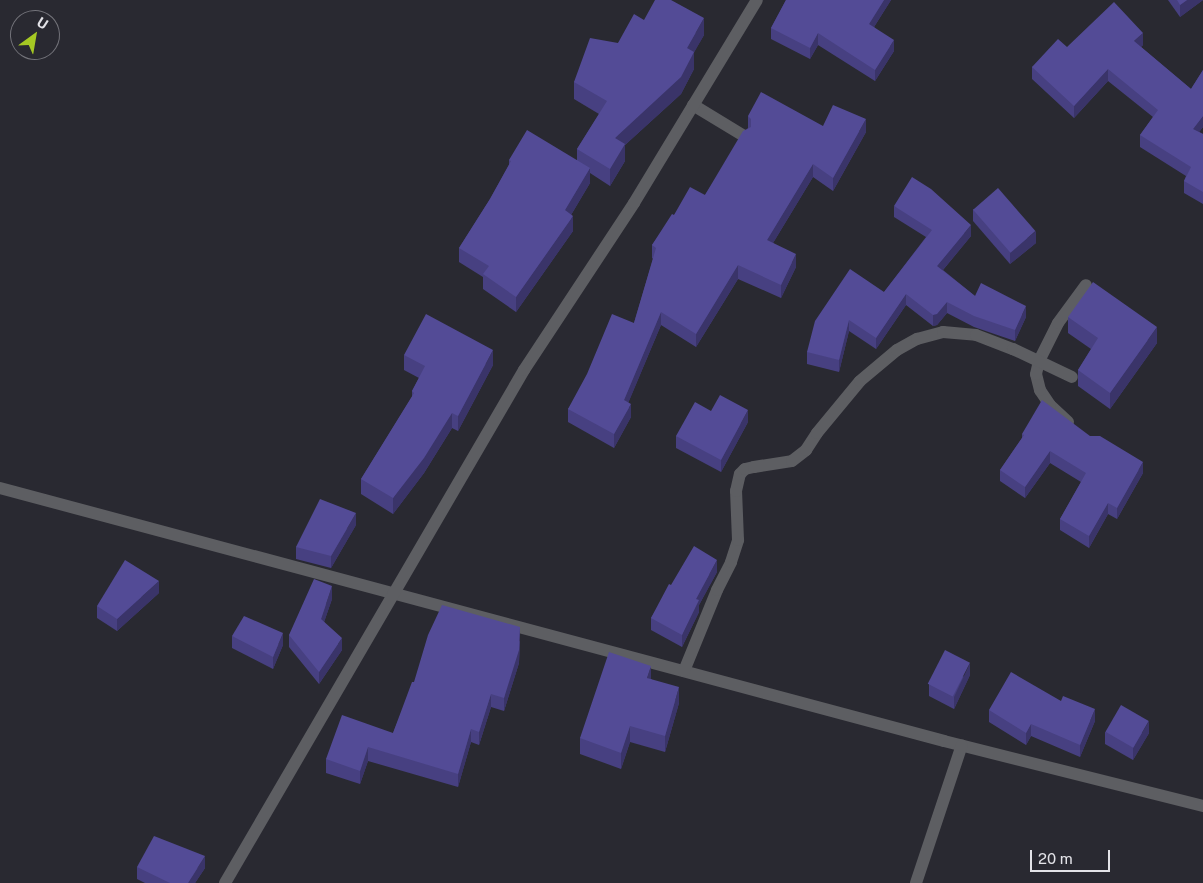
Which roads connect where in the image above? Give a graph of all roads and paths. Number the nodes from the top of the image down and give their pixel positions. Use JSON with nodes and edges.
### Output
{"nodes":[{"id":1,"x":757,"y":0,"type":"edge"},
{"id":2,"x":693,"y":105,"type":"junction"},
{"id":3,"x":744,"y":136,"type":"edge"},
{"id":4,"x":1086,"y":285,"type":"dead end"},
{"id":5,"x":1039,"y":361,"type":"junction"},
{"id":6,"x":1072,"y":377,"type":"dead end"},
{"id":7,"x":1080,"y":431,"type":"edge"},
{"id":8,"x":0,"y":488,"type":"edge"},
{"id":9,"x":395,"y":592,"type":"junction"},
{"id":10,"x":684,"y":671,"type":"junction"},
{"id":11,"x":962,"y":745,"type":"junction"},
{"id":12,"x":1203,"y":806,"type":"edge"},
{"id":13,"x":225,"y":883,"type":"edge"},
{"id":14,"x":916,"y":883,"type":"edge"}],
"edges":[{"from":1,"to":2,"type":"street"},
{"from":2,"to":3,"type":"street"},
{"from":2,"to":9,"type":"street"},
{"from":4,"to":5,"type":"street"},
{"from":5,"to":6,"type":"street"},
{"from":5,"to":7,"type":"street"},
{"from":5,"to":10,"type":"street"},
{"from":8,"to":9,"type":"street"},
{"from":9,"to":10,"type":"street"},
{"from":9,"to":13,"type":"street"},
{"from":10,"to":11,"type":"street"},
{"from":11,"to":12,"type":"street"},
{"from":11,"to":14,"type":"street"}]}
